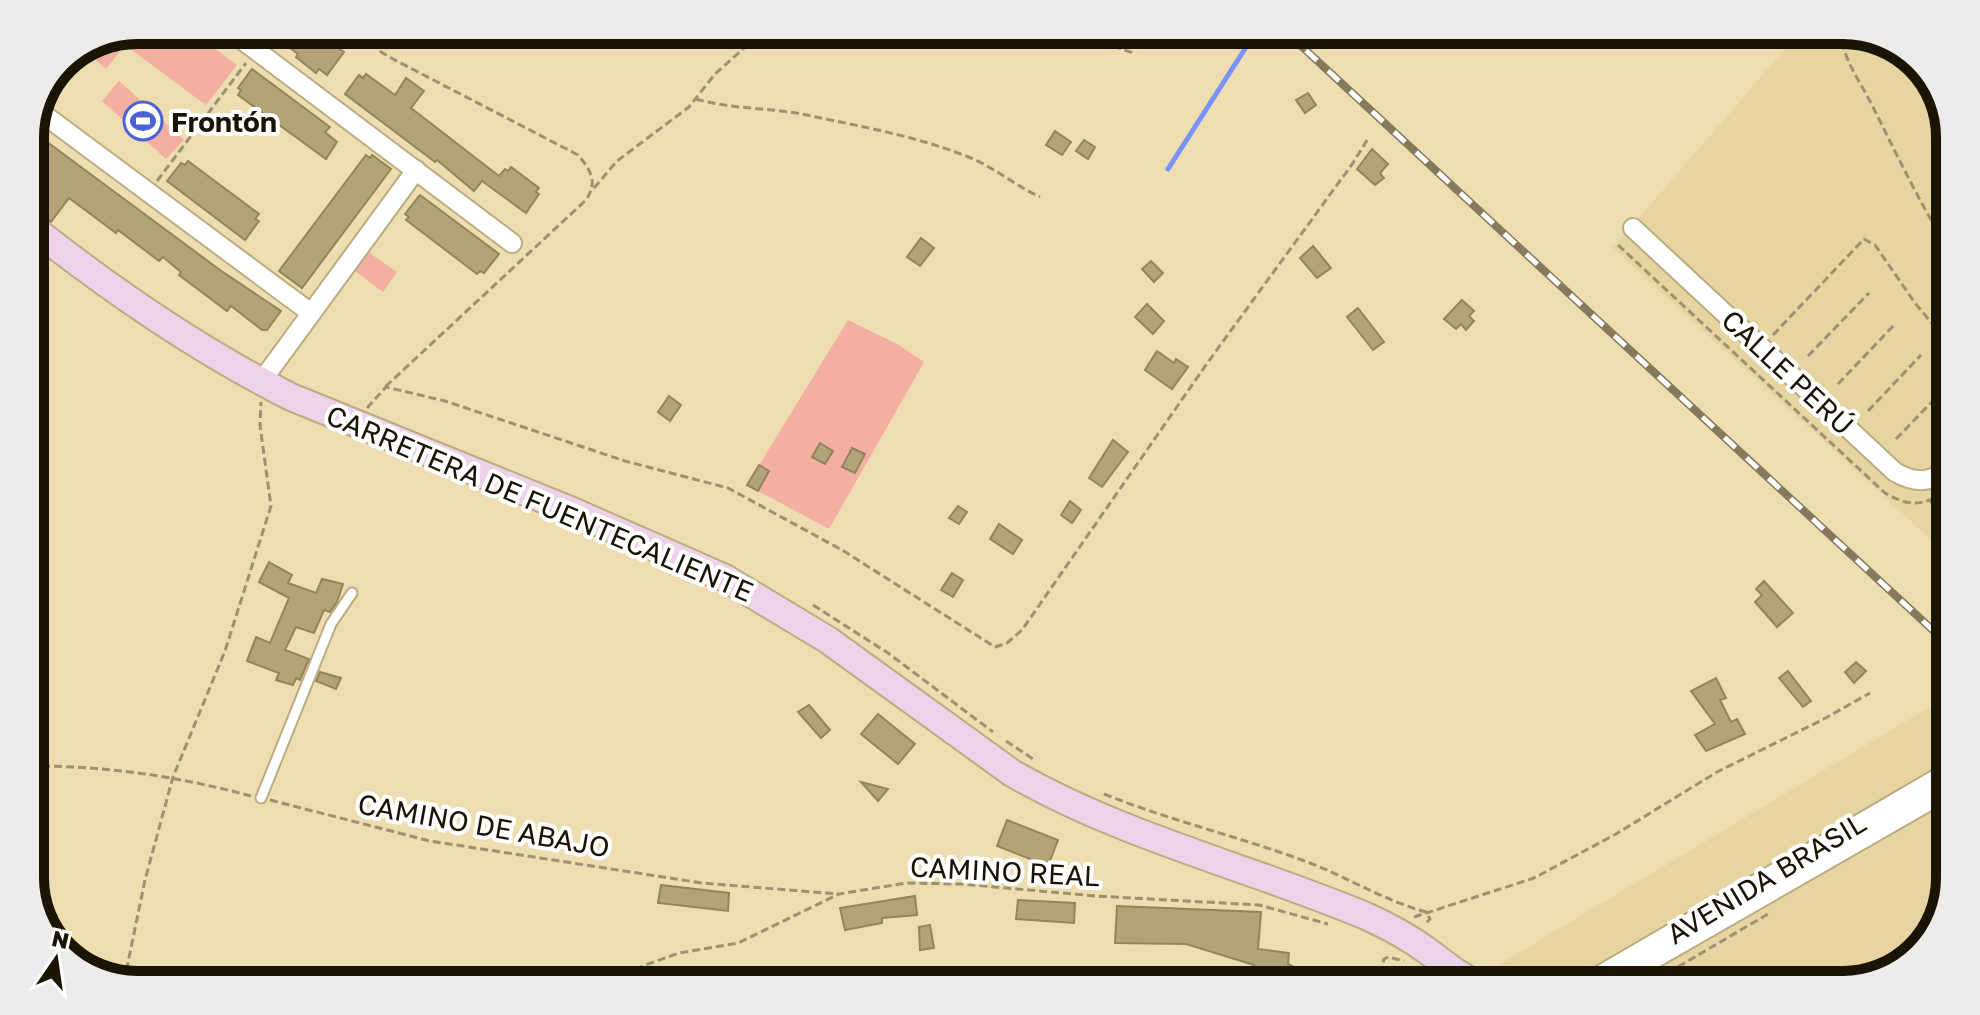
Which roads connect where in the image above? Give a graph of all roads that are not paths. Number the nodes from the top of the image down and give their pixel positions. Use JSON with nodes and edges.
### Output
{"nodes":[{"id":1,"x":248,"y":44,"type":"edge"},
{"id":2,"x":46,"y":117,"type":"edge"},
{"id":3,"x":416,"y":170,"type":"junction"},
{"id":4,"x":1635,"y":230,"type":"road end"},
{"id":5,"x":44,"y":237,"type":"edge"},
{"id":6,"x":512,"y":243,"type":"dead end"},
{"id":7,"x":311,"y":313,"type":"junction"},
{"id":8,"x":261,"y":382,"type":"junction"},
{"id":9,"x":1936,"y":477,"type":"edge"},
{"id":10,"x":352,"y":593,"type":"dead end"},
{"id":11,"x":1936,"y":779,"type":"edge"},
{"id":12,"x":1936,"y":797,"type":"edge"},
{"id":13,"x":261,"y":798,"type":"road end"},
{"id":14,"x":1457,"y":971,"type":"edge"},
{"id":15,"x":1597,"y":971,"type":"edge"},
{"id":16,"x":1632,"y":971,"type":"edge"}],
"edges":[{"from":1,"to":3,"type":"street"},
{"from":2,"to":7,"type":"street"},
{"from":3,"to":6,"type":"street"},
{"from":3,"to":7,"type":"street"},
{"from":4,"to":9,"type":"street","name":"CALLE PERÚ"},
{"from":5,"to":8,"type":"main road","name":"CARRETERA DE FUENTECALIENTE"},
{"from":7,"to":8,"type":"street"},
{"from":8,"to":14,"type":"main road","name":"CARRETERA DE FUENTECALIENTE"},
{"from":10,"to":13,"type":"lane"},
{"from":11,"to":15,"type":"street","name":"AVENIDA BRASIL"},
{"from":12,"to":16,"type":"street","name":"AVENIDA BRASIL"}]}
